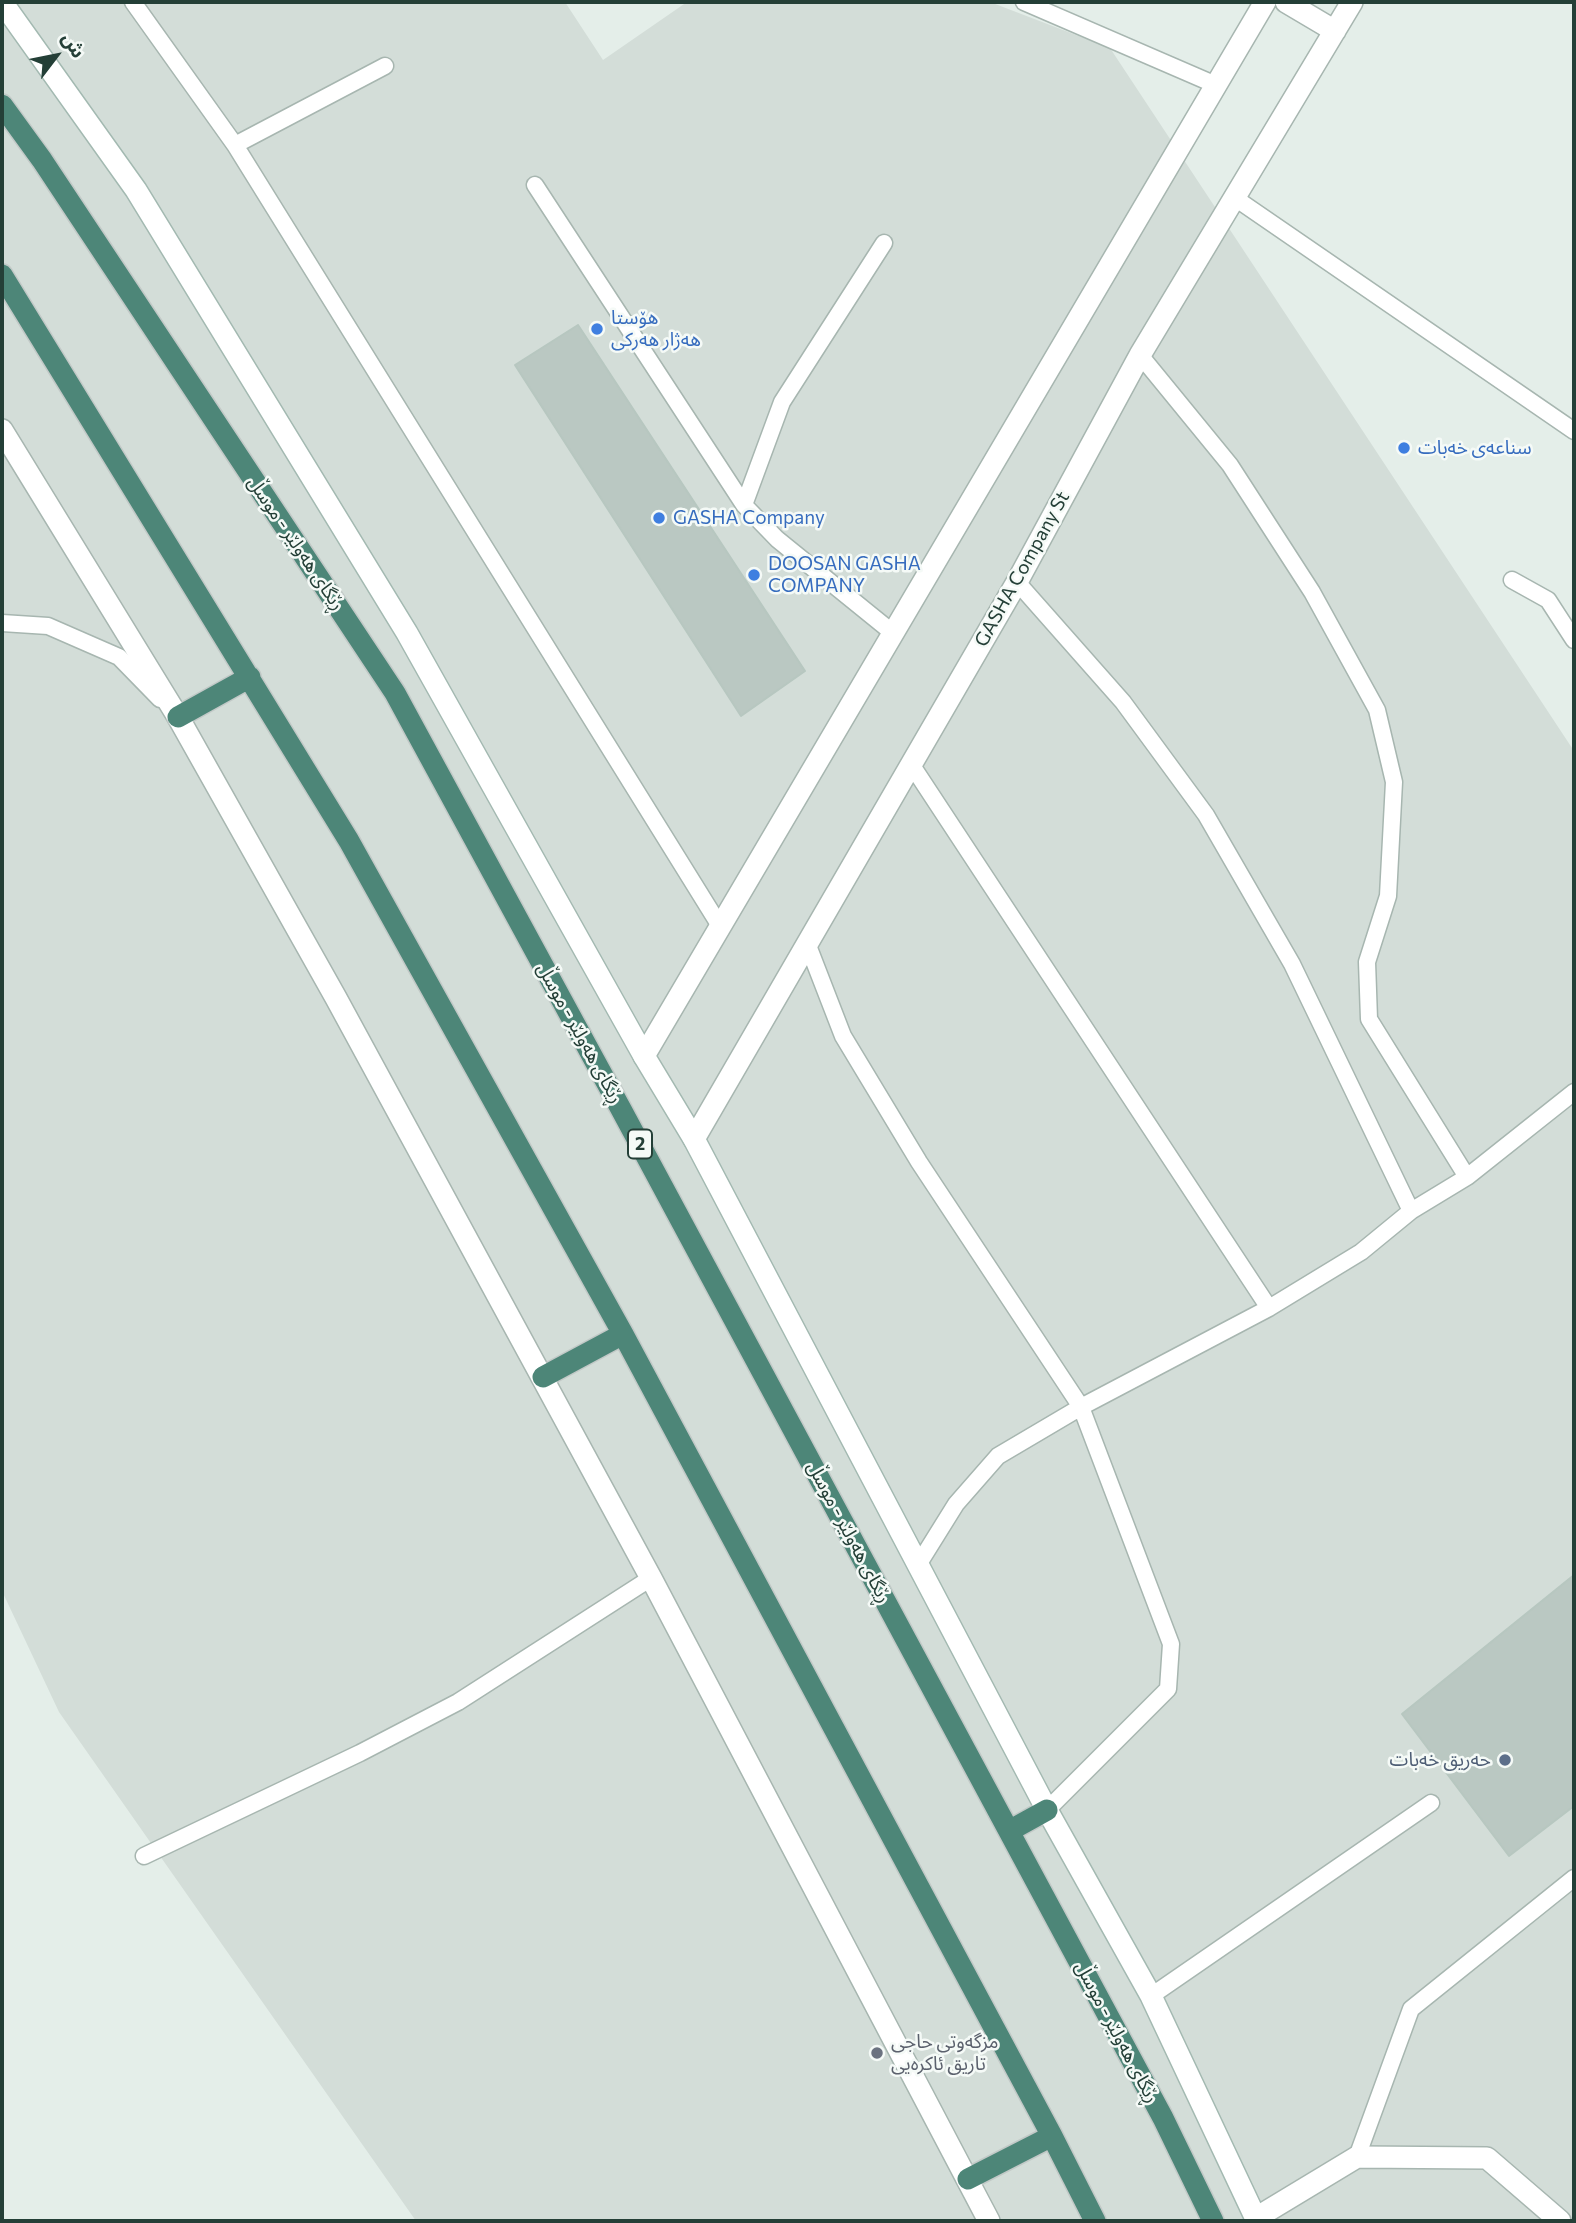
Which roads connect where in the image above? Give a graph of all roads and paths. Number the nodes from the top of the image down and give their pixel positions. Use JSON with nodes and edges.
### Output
{"nodes":[{"id":1,"x":2,"y":2,"type":"edge"},
{"id":2,"x":133,"y":2,"type":"edge"},
{"id":3,"x":1024,"y":2,"type":"edge"},
{"id":4,"x":1265,"y":2,"type":"edge"},
{"id":5,"x":1286,"y":2,"type":"edge"},
{"id":6,"x":1352,"y":2,"type":"edge"},
{"id":7,"x":1335,"y":31,"type":"junction"},
{"id":8,"x":385,"y":66,"type":"dead end"},
{"id":9,"x":1216,"y":85,"type":"junction"},
{"id":10,"x":2,"y":104,"type":"edge"},
{"id":11,"x":235,"y":145,"type":"junction"},
{"id":12,"x":535,"y":186,"type":"dead end"},
{"id":13,"x":1235,"y":198,"type":"junction"},
{"id":14,"x":884,"y":243,"type":"dead end"},
{"id":15,"x":2,"y":275,"type":"edge"},
{"id":16,"x":1140,"y":355,"type":"junction"},
{"id":17,"x":2,"y":430,"type":"edge"},
{"id":18,"x":1574,"y":430,"type":"edge"},
{"id":19,"x":744,"y":505,"type":"junction"},
{"id":20,"x":1512,"y":580,"type":"dead end"},
{"id":21,"x":1017,"y":582,"type":"junction"},
{"id":22,"x":2,"y":623,"type":"edge"},
{"id":23,"x":893,"y":633,"type":"junction"},
{"id":24,"x":1574,"y":640,"type":"edge"},
{"id":25,"x":250,"y":677,"type":"junction"},
{"id":26,"x":178,"y":718,"type":"junction"},
{"id":27,"x":911,"y":764,"type":"junction"},
{"id":28,"x":720,"y":926,"type":"junction"},
{"id":29,"x":807,"y":943,"type":"junction"},
{"id":30,"x":644,"y":1056,"type":"junction"},
{"id":31,"x":1574,"y":1092,"type":"edge"},
{"id":32,"x":694,"y":1139,"type":"junction"},
{"id":33,"x":1467,"y":1177,"type":"junction"},
{"id":34,"x":1412,"y":1211,"type":"junction"},
{"id":35,"x":1269,"y":1308,"type":"junction"},
{"id":36,"x":623,"y":1334,"type":"junction"},
{"id":37,"x":543,"y":1377,"type":"junction"},
{"id":38,"x":1082,"y":1407,"type":"junction"},
{"id":39,"x":918,"y":1565,"type":"junction"},
{"id":40,"x":651,"y":1578,"type":"junction"},
{"id":41,"x":1432,"y":1802,"type":"dead end"},
{"id":42,"x":1047,"y":1810,"type":"junction"},
{"id":43,"x":1009,"y":1831,"type":"junction"},
{"id":44,"x":144,"y":1856,"type":"dead end"},
{"id":45,"x":1574,"y":1878,"type":"edge"},
{"id":46,"x":1151,"y":1996,"type":"junction"},
{"id":47,"x":1052,"y":2136,"type":"junction"},
{"id":48,"x":1357,"y":2157,"type":"junction"},
{"id":49,"x":968,"y":2179,"type":"junction"},
{"id":50,"x":1256,"y":2220,"type":"edge"},
{"id":51,"x":989,"y":2221,"type":"edge"},
{"id":52,"x":1095,"y":2221,"type":"edge"},
{"id":53,"x":1213,"y":2221,"type":"edge"},
{"id":54,"x":1560,"y":2221,"type":"edge"}],
"edges":[{"from":1,"to":30,"type":"street"},
{"from":2,"to":11,"type":"lane"},
{"from":3,"to":9,"type":"lane"},
{"from":4,"to":9,"type":"street"},
{"from":5,"to":7,"type":"street"},
{"from":6,"to":7,"type":"street","name":"GASHA Company St"},
{"from":7,"to":13,"type":"street","name":"GASHA Company St"},
{"from":8,"to":11,"type":"lane"},
{"from":9,"to":23,"type":"street"},
{"from":10,"to":43,"type":"highway","name":"ڕێگای هەولێر - موسڵ","number":"2"},
{"from":11,"to":28,"type":"lane"},
{"from":12,"to":19,"type":"lane"},
{"from":13,"to":16,"type":"street","name":"GASHA Company St"},
{"from":13,"to":18,"type":"lane"},
{"from":14,"to":19,"type":"lane"},
{"from":15,"to":25,"type":"highway"},
{"from":16,"to":21,"type":"street","name":"GASHA Company St"},
{"from":16,"to":33,"type":"lane"},
{"from":17,"to":26,"type":"street"},
{"from":19,"to":23,"type":"lane"},
{"from":20,"to":24,"type":"lane"},
{"from":21,"to":27,"type":"street","name":"GASHA Company St"},
{"from":21,"to":34,"type":"lane"},
{"from":22,"to":26,"type":"lane"},
{"from":23,"to":28,"type":"street"},
{"from":25,"to":26,"type":"highway"},
{"from":25,"to":36,"type":"highway"},
{"from":26,"to":37,"type":"street"},
{"from":27,"to":29,"type":"street","name":"GASHA Company St"},
{"from":27,"to":35,"type":"lane"},
{"from":28,"to":30,"type":"street"},
{"from":29,"to":32,"type":"street","name":"GASHA Company St"},
{"from":29,"to":38,"type":"lane"},
{"from":30,"to":32,"type":"street"},
{"from":31,"to":33,"type":"lane"},
{"from":32,"to":39,"type":"street"},
{"from":33,"to":34,"type":"lane"},
{"from":34,"to":35,"type":"lane"},
{"from":35,"to":38,"type":"lane"},
{"from":36,"to":37,"type":"highway"},
{"from":36,"to":47,"type":"highway"},
{"from":37,"to":40,"type":"street"},
{"from":38,"to":39,"type":"lane"},
{"from":38,"to":42,"type":"lane"},
{"from":39,"to":42,"type":"street"},
{"from":40,"to":44,"type":"lane"},
{"from":40,"to":49,"type":"street"},
{"from":41,"to":46,"type":"lane"},
{"from":42,"to":43,"type":"highway"},
{"from":42,"to":46,"type":"street"},
{"from":43,"to":53,"type":"highway","name":"ڕێگای هەولێر - موسڵ","number":"2"},
{"from":45,"to":48,"type":"lane"},
{"from":46,"to":50,"type":"street"},
{"from":47,"to":49,"type":"highway"},
{"from":47,"to":52,"type":"highway"},
{"from":48,"to":50,"type":"street"},
{"from":48,"to":54,"type":"street"},
{"from":49,"to":51,"type":"street"}]}
